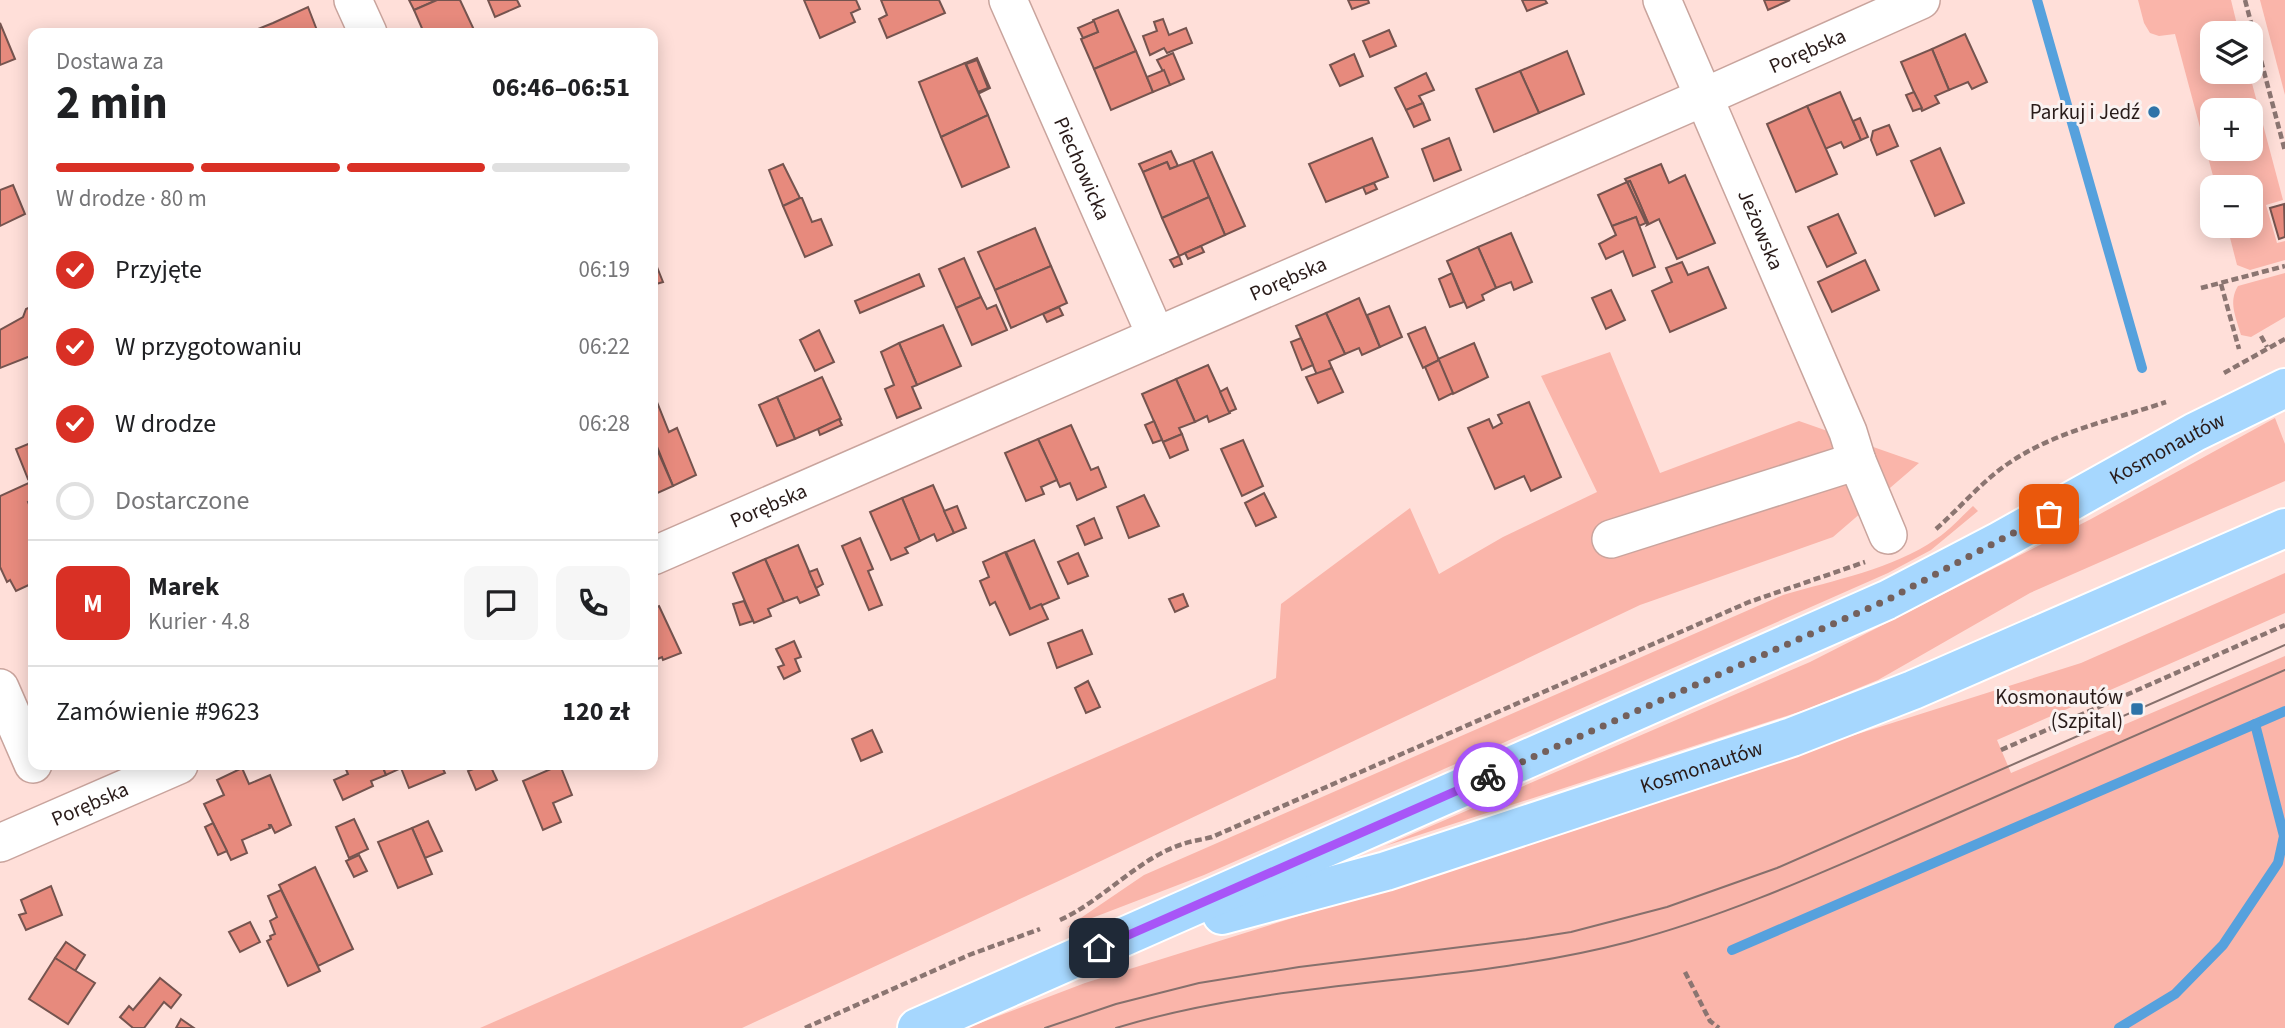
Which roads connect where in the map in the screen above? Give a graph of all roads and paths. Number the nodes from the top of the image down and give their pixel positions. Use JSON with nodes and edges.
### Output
{"nodes":[{"id":1,"x":353,"y":0,"type":"edge"},
{"id":2,"x":1008,"y":0,"type":"edge"},
{"id":3,"x":1662,"y":0,"type":"edge"},
{"id":4,"x":1921,"y":0,"type":"edge"},
{"id":5,"x":2245,"y":0,"type":"edge"},
{"id":6,"x":366,"y":28,"type":"edge"},
{"id":7,"x":1704,"y":97,"type":"junction"},
{"id":8,"x":2285,"y":150,"type":"edge"},
{"id":9,"x":2285,"y":266,"type":"edge"},
{"id":10,"x":2221,"y":284,"type":"junction"},
{"id":11,"x":2201,"y":288,"type":"dead end"},
{"id":12,"x":1156,"y":337,"type":"junction"},
{"id":13,"x":2285,"y":340,"type":"edge"},
{"id":14,"x":2239,"y":349,"type":"dead end"},
{"id":15,"x":2219,"y":376,"type":"dead end"},
{"id":16,"x":2285,"y":388,"type":"edge"},
{"id":17,"x":2177,"y":397,"type":"dead end"},
{"id":18,"x":1857,"y":461,"type":"junction"},
{"id":19,"x":2285,"y":528,"type":"edge"},
{"id":20,"x":1932,"y":533,"type":"dead end"},
{"id":21,"x":1611,"y":539,"type":"dead end"},
{"id":22,"x":1879,"y":547,"type":"joint"},
{"id":23,"x":658,"y":554,"type":"edge"},
{"id":24,"x":2285,"y":625,"type":"edge"},
{"id":25,"x":0,"y":688,"type":"edge"},
{"id":26,"x":2001,"y":750,"type":"dead end"},
{"id":27,"x":28,"y":753,"type":"edge"},
{"id":28,"x":35,"y":770,"type":"edge"},
{"id":29,"x":168,"y":770,"type":"edge"},
{"id":30,"x":57,"y":819,"type":"junction"},
{"id":31,"x":0,"y":843,"type":"edge"},
{"id":32,"x":1054,"y":923,"type":"dead end"},
{"id":33,"x":1041,"y":929,"type":"dead end"},
{"id":34,"x":1099,"y":948,"type":"junction"},
{"id":35,"x":1685,"y":972,"type":"dead end"},
{"id":36,"x":805,"y":1028,"type":"edge"},
{"id":37,"x":917,"y":1028,"type":"edge"},
{"id":38,"x":1719,"y":1028,"type":"edge"}],
"edges":[{"from":1,"to":6,"type":"street"},
{"from":2,"to":12,"type":"street","name":"Piechowicka"},
{"from":3,"to":7,"type":"street","name":"Jeżowska"},
{"from":4,"to":7,"type":"street","name":"Porębska"},
{"from":5,"to":8,"type":"path"},
{"from":7,"to":12,"type":"street","name":"Porębska"},
{"from":7,"to":18,"type":"street","name":"Jeżowska"},
{"from":9,"to":10,"type":"path"},
{"from":10,"to":11,"type":"path"},
{"from":10,"to":14,"type":"path"},
{"from":12,"to":23,"type":"street","name":"Porębska"},
{"from":13,"to":15,"type":"path"},
{"from":16,"to":34,"type":"main road","name":"Kosmonautów"},
{"from":17,"to":20,"type":"path"},
{"from":18,"to":21,"type":"street"},
{"from":18,"to":22,"type":"street","name":"Jeżowska"},
{"from":19,"to":34,"type":"main road","name":"Kosmonautów"},
{"from":22,"to":32,"type":"path"},
{"from":24,"to":26,"type":"path"},
{"from":25,"to":27,"type":"street"},
{"from":28,"to":30,"type":"street"},
{"from":29,"to":30,"type":"street","name":"Porębska"},
{"from":30,"to":31,"type":"street","name":"Porębska"},
{"from":33,"to":36,"type":"path"},
{"from":34,"to":37,"type":"main road","name":"Kosmonautów"},
{"from":35,"to":38,"type":"path"}]}
